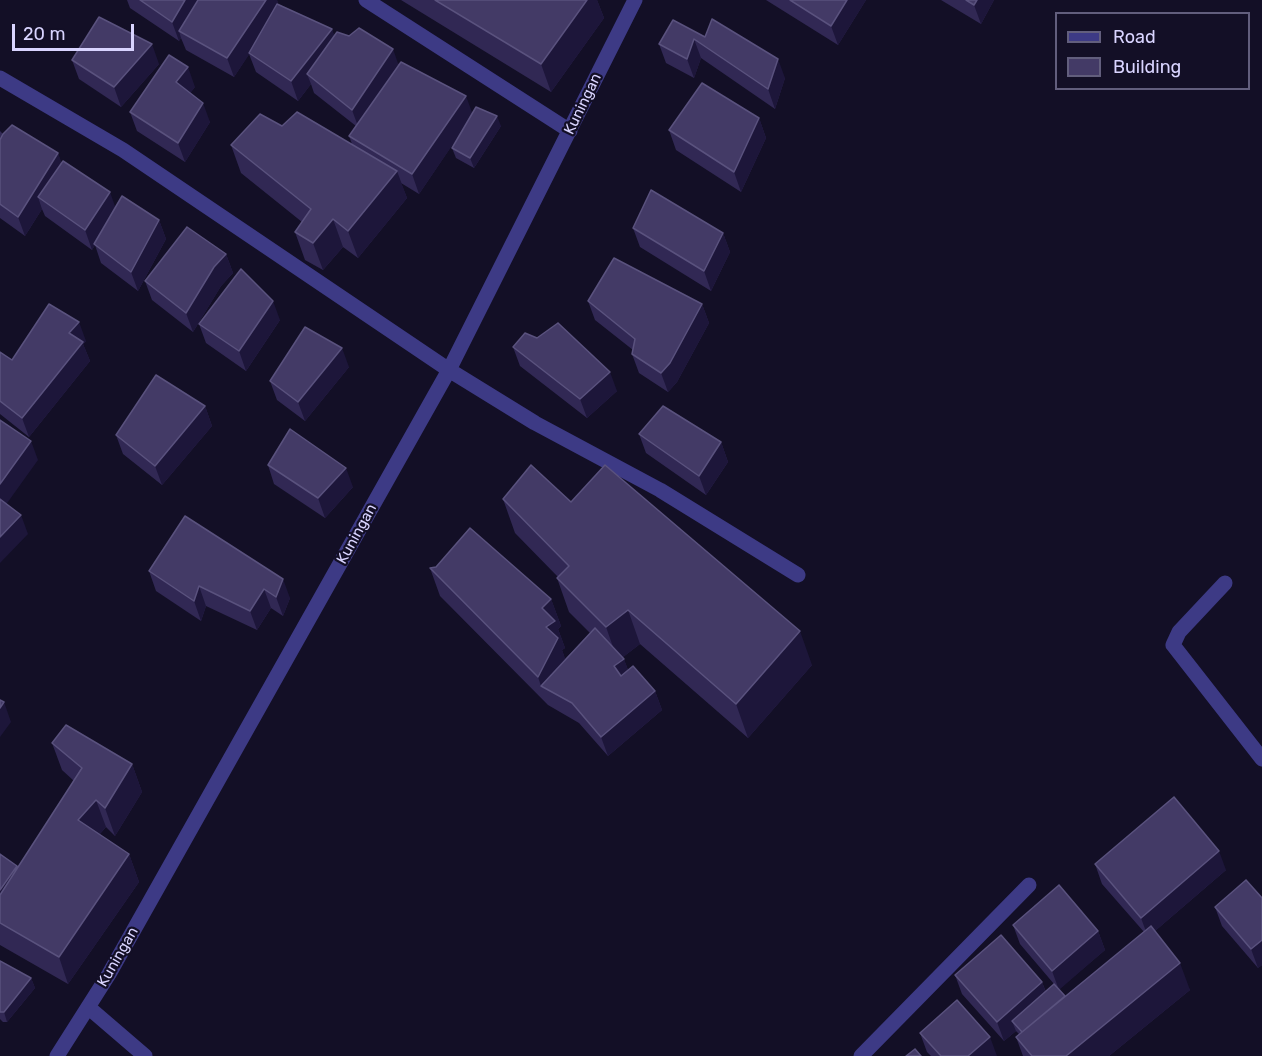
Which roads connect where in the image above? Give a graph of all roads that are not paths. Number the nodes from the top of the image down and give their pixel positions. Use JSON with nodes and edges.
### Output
{"nodes":[{"id":1,"x":366,"y":0,"type":"edge"},
{"id":2,"x":635,"y":0,"type":"edge"},
{"id":3,"x":0,"y":78,"type":"edge"},
{"id":4,"x":570,"y":131,"type":"junction"},
{"id":5,"x":449,"y":370,"type":"junction"},
{"id":6,"x":798,"y":575,"type":"dead end"},
{"id":7,"x":1225,"y":584,"type":"dead end"},
{"id":8,"x":1262,"y":759,"type":"edge"},
{"id":9,"x":1029,"y":885,"type":"dead end"},
{"id":10,"x":88,"y":1007,"type":"junction"},
{"id":11,"x":57,"y":1056,"type":"edge"},
{"id":12,"x":145,"y":1056,"type":"edge"},
{"id":13,"x":861,"y":1056,"type":"edge"}],
"edges":[{"from":1,"to":4,"type":"street"},
{"from":2,"to":4,"type":"street","name":"Kuningan"},
{"from":3,"to":5,"type":"street"},
{"from":4,"to":5,"type":"street","name":"Kuningan"},
{"from":5,"to":6,"type":"street"},
{"from":5,"to":10,"type":"street","name":"Kuningan"},
{"from":7,"to":8,"type":"street"},
{"from":9,"to":13,"type":"street"},
{"from":10,"to":11,"type":"street","name":"Kuningan"},
{"from":10,"to":12,"type":"street"}]}
